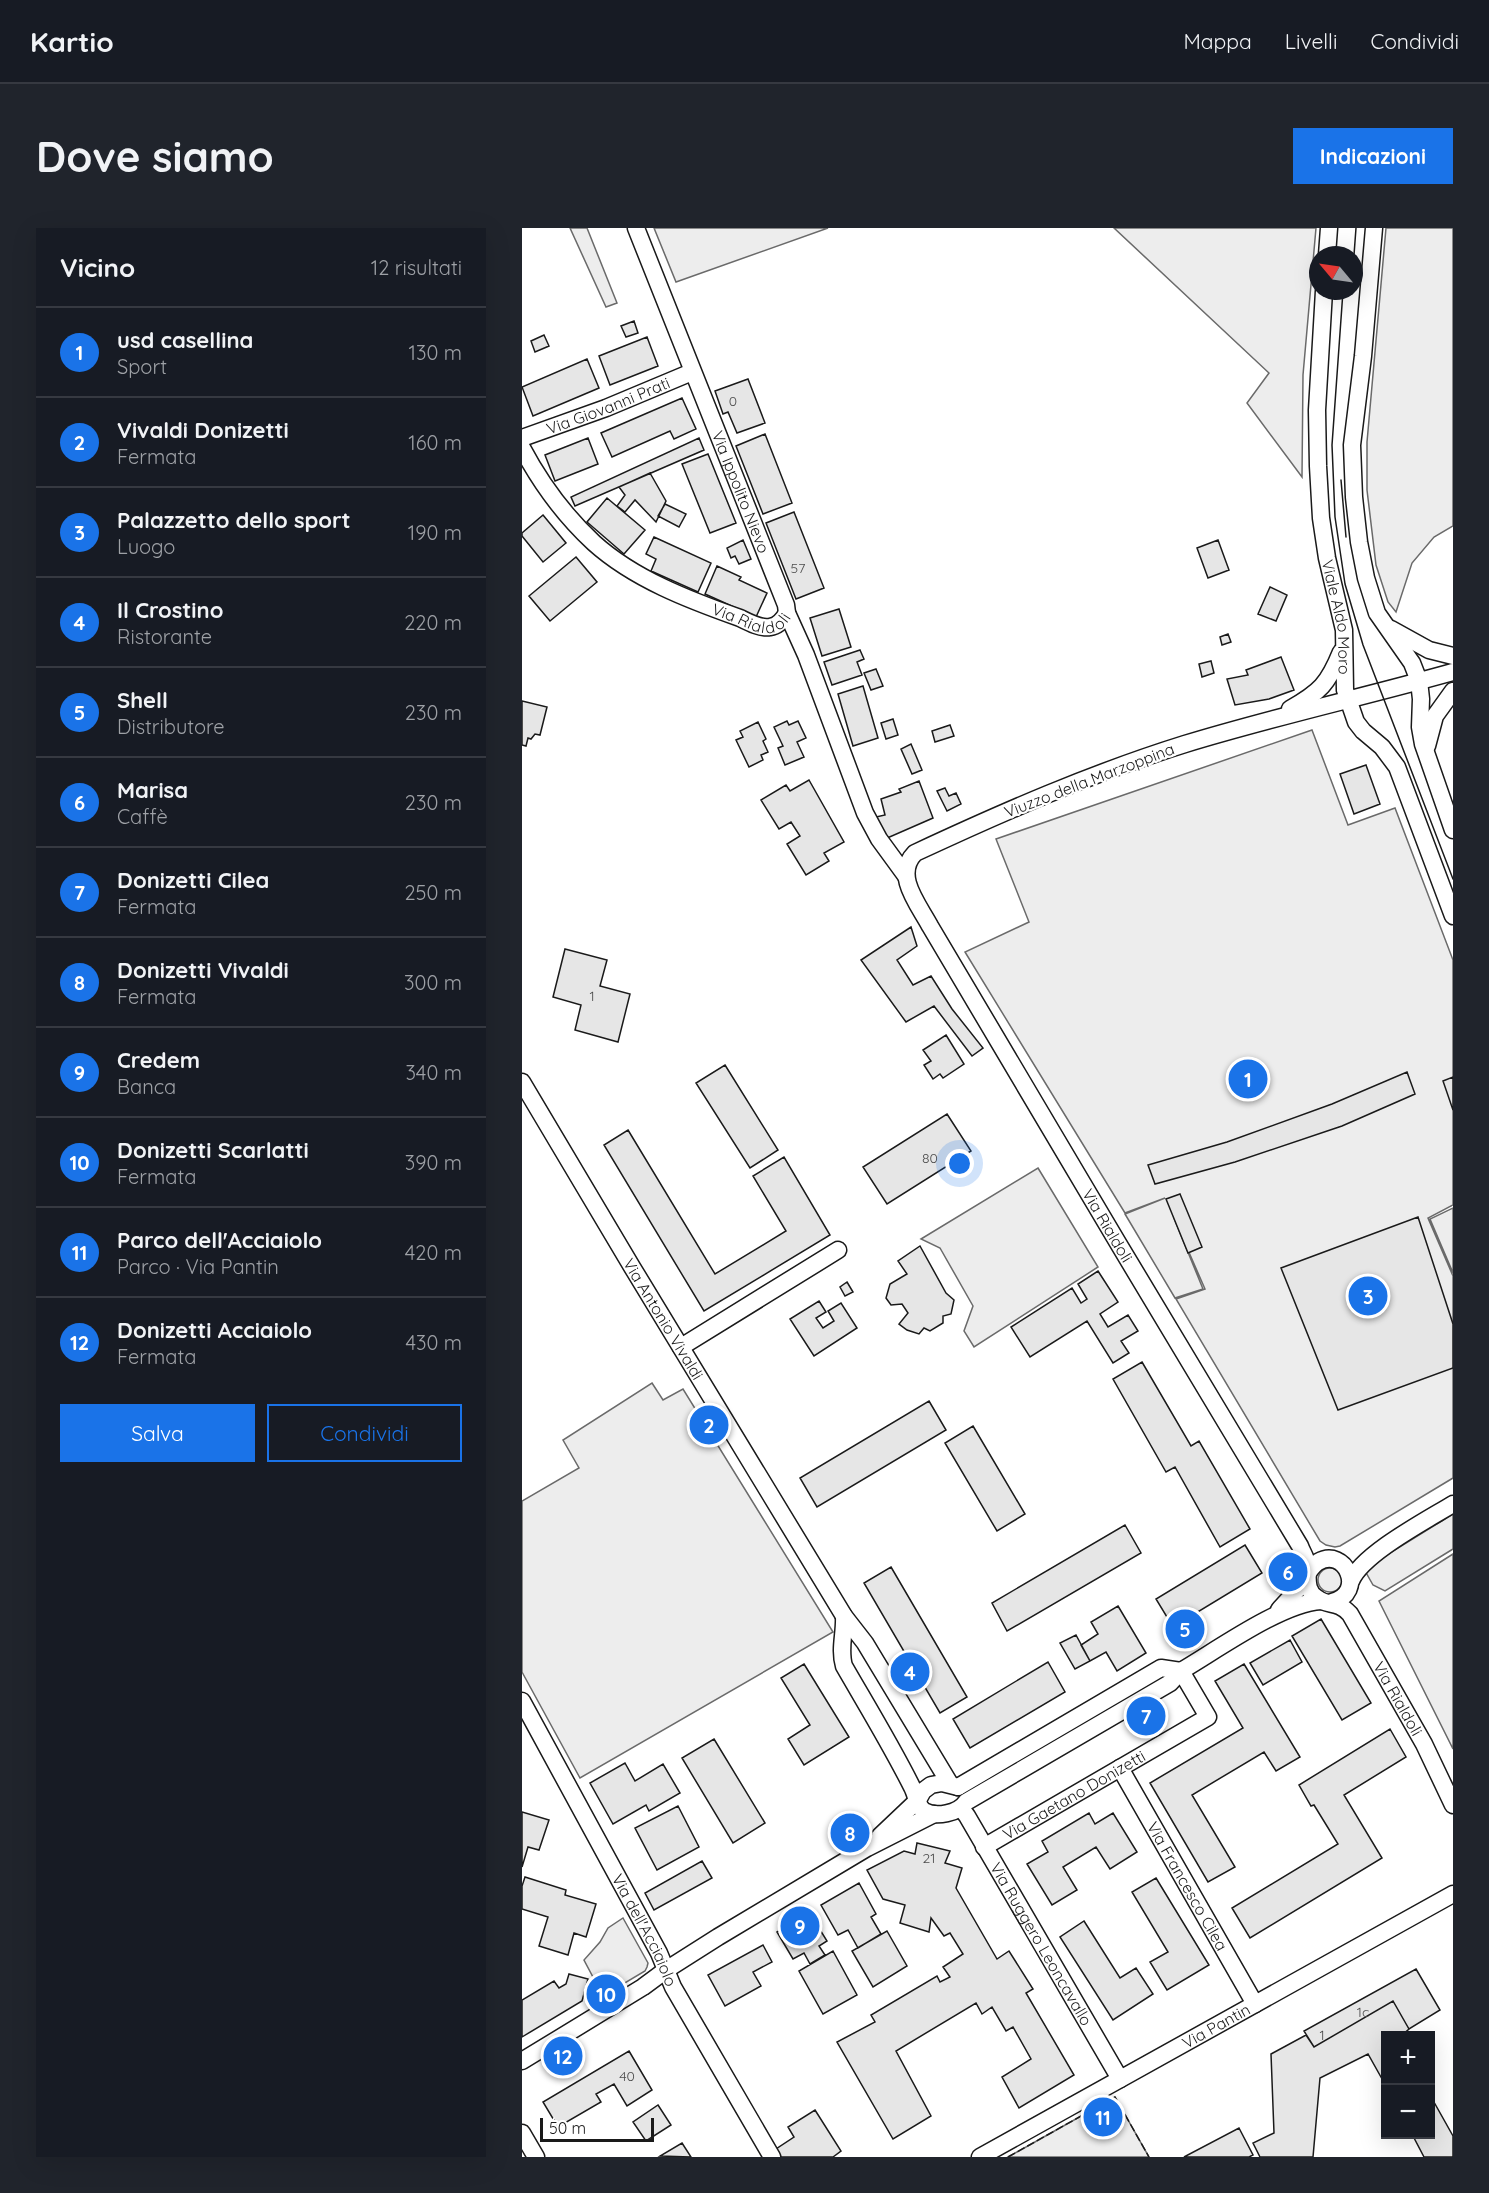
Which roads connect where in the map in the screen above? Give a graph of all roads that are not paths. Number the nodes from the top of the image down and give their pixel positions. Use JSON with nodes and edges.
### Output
{"nodes":[{"id":1,"x":636,"y":228,"type":"edge"},
{"id":2,"x":1329,"y":228,"type":"edge"},
{"id":3,"x":1374,"y":228,"type":"edge"},
{"id":4,"x":1328,"y":246,"type":"edge"},
{"id":5,"x":1323,"y":300,"type":"edge"},
{"id":6,"x":692,"y":372,"type":"junction"},
{"id":7,"x":522,"y":438,"type":"edge"},
{"id":8,"x":522,"y":448,"type":"edge"},
{"id":9,"x":787,"y":613,"type":"junction"},
{"id":10,"x":1385,"y":626,"type":"junction"},
{"id":11,"x":1345,"y":643,"type":"junction"},
{"id":12,"x":1453,"y":656,"type":"edge"},
{"id":13,"x":1453,"y":672,"type":"edge"},
{"id":14,"x":1419,"y":681,"type":"junction"},
{"id":15,"x":1453,"y":691,"type":"edge"},
{"id":16,"x":1347,"y":701,"type":"junction"},
{"id":17,"x":1275,"y":718,"type":"junction"},
{"id":18,"x":1425,"y":753,"type":"junction"},
{"id":19,"x":1453,"y":830,"type":"edge"},
{"id":20,"x":906,"y":876,"type":"junction"},
{"id":21,"x":1453,"y":916,"type":"edge"},
{"id":22,"x":522,"y":1082,"type":"edge"},
{"id":23,"x":838,"y":1250,"type":"dead end"},
{"id":24,"x":681,"y":1347,"type":"junction"},
{"id":25,"x":1453,"y":1504,"type":"edge"},
{"id":26,"x":1397,"y":1538,"type":"junction"},
{"id":27,"x":1337,"y":1560,"type":"junction"},
{"id":28,"x":1308,"y":1575,"type":"junction"},
{"id":29,"x":1351,"y":1581,"type":"junction"},
{"id":30,"x":1326,"y":1601,"type":"junction"},
{"id":31,"x":844,"y":1616,"type":"junction"},
{"id":32,"x":1274,"y":1616,"type":"junction"},
{"id":33,"x":844,"y":1638,"type":"junction"},
{"id":34,"x":865,"y":1643,"type":"junction"},
{"id":35,"x":1181,"y":1671,"type":"junction"},
{"id":36,"x":522,"y":1701,"type":"edge"},
{"id":37,"x":1120,"y":1768,"type":"junction"},
{"id":38,"x":959,"y":1796,"type":"junction"},
{"id":39,"x":918,"y":1800,"type":"junction"},
{"id":40,"x":1453,"y":1805,"type":"edge"},
{"id":41,"x":934,"y":1814,"type":"junction"},
{"id":42,"x":984,"y":1846,"type":"junction"},
{"id":43,"x":867,"y":1848,"type":"junction"},
{"id":44,"x":1453,"y":1894,"type":"edge"},
{"id":45,"x":666,"y":1970,"type":"junction"},
{"id":46,"x":1255,"y":2004,"type":"junction"},
{"id":47,"x":522,"y":2061,"type":"edge"},
{"id":48,"x":1120,"y":2079,"type":"junction"},
{"id":49,"x":522,"y":2133,"type":"edge"},
{"id":50,"x":536,"y":2157,"type":"edge"},
{"id":51,"x":772,"y":2157,"type":"edge"},
{"id":52,"x":980,"y":2157,"type":"edge"}],
"edges":[{"from":1,"to":6,"type":"street","name":"Via Ippolito Nievo"},
{"from":2,"to":4,"type":"street"},
{"from":3,"to":10,"type":"street"},
{"from":5,"to":11,"type":"street","name":"Viale Aldo Moro"},
{"from":6,"to":7,"type":"street","name":"Via Giovanni Prati"},
{"from":6,"to":9,"type":"street","name":"Via Ippolito Nievo"},
{"from":8,"to":9,"type":"street","name":"Via Rialdoli"},
{"from":9,"to":20,"type":"street","name":"Via Rialdoli"},
{"from":10,"to":12,"type":"street"},
{"from":10,"to":14,"type":"street"},
{"from":11,"to":16,"type":"street","name":"Viale Aldo Moro"},
{"from":11,"to":17,"type":"street","name":"Viuzzo della Marzoppina"},
{"from":13,"to":14,"type":"street","name":"Viuzzo della Marzoppina"},
{"from":14,"to":16,"type":"street","name":"Viuzzo della Marzoppina"},
{"from":14,"to":18,"type":"street"},
{"from":15,"to":18,"type":"street"},
{"from":16,"to":17,"type":"street","name":"Viuzzo della Marzoppina"},
{"from":16,"to":21,"type":"street","name":"Viale Aldo Moro"},
{"from":17,"to":20,"type":"street","name":"Viuzzo della Marzoppina"},
{"from":18,"to":19,"type":"street"},
{"from":20,"to":28,"type":"street","name":"Via Rialdoli"},
{"from":22,"to":24,"type":"street","name":"Via Antonio Vivaldi"},
{"from":23,"to":24,"type":"street"},
{"from":24,"to":31,"type":"street","name":"Via Antonio Vivaldi"},
{"from":25,"to":26,"type":"street"},
{"from":26,"to":27,"type":"street"},
{"from":26,"to":29,"type":"street"},
{"from":27,"to":28,"type":"street"},
{"from":27,"to":29,"type":"street"},
{"from":28,"to":30,"type":"street","name":"Via Rialdoli"},
{"from":28,"to":32,"type":"street"},
{"from":29,"to":30,"type":"street"},
{"from":30,"to":32,"type":"street"},
{"from":30,"to":40,"type":"street","name":"Via Rialdoli"},
{"from":31,"to":33,"type":"street"},
{"from":31,"to":34,"type":"street","name":"Via Antonio Vivaldi"},
{"from":32,"to":35,"type":"street"},
{"from":33,"to":34,"type":"street"},
{"from":33,"to":39,"type":"street"},
{"from":34,"to":38,"type":"street","name":"Via Antonio Vivaldi"},
{"from":35,"to":37,"type":"street","name":"Via Gaetano Donizetti"},
{"from":35,"to":38,"type":"street"},
{"from":36,"to":45,"type":"street","name":"Via dell'Acciaiolo"},
{"from":37,"to":42,"type":"street","name":"Via Gaetano Donizetti"},
{"from":37,"to":46,"type":"street","name":"Via Francesco Cilea"},
{"from":38,"to":39,"type":"street"},
{"from":38,"to":41,"type":"street"},
{"from":38,"to":42,"type":"street","name":"Via Ruggero Leoncavallo"},
{"from":39,"to":41,"type":"street"},
{"from":39,"to":43,"type":"street"},
{"from":41,"to":43,"type":"street"},
{"from":42,"to":48,"type":"street","name":"Via Ruggero Leoncavallo"},
{"from":43,"to":45,"type":"street"},
{"from":44,"to":46,"type":"street","name":"Via Pantin"},
{"from":45,"to":47,"type":"street"},
{"from":45,"to":51,"type":"street","name":"Via dell'Acciaiolo"},
{"from":46,"to":48,"type":"street","name":"Via Pantin"},
{"from":48,"to":52,"type":"street","name":"Via Pantin"},
{"from":49,"to":50,"type":"street"}]}
